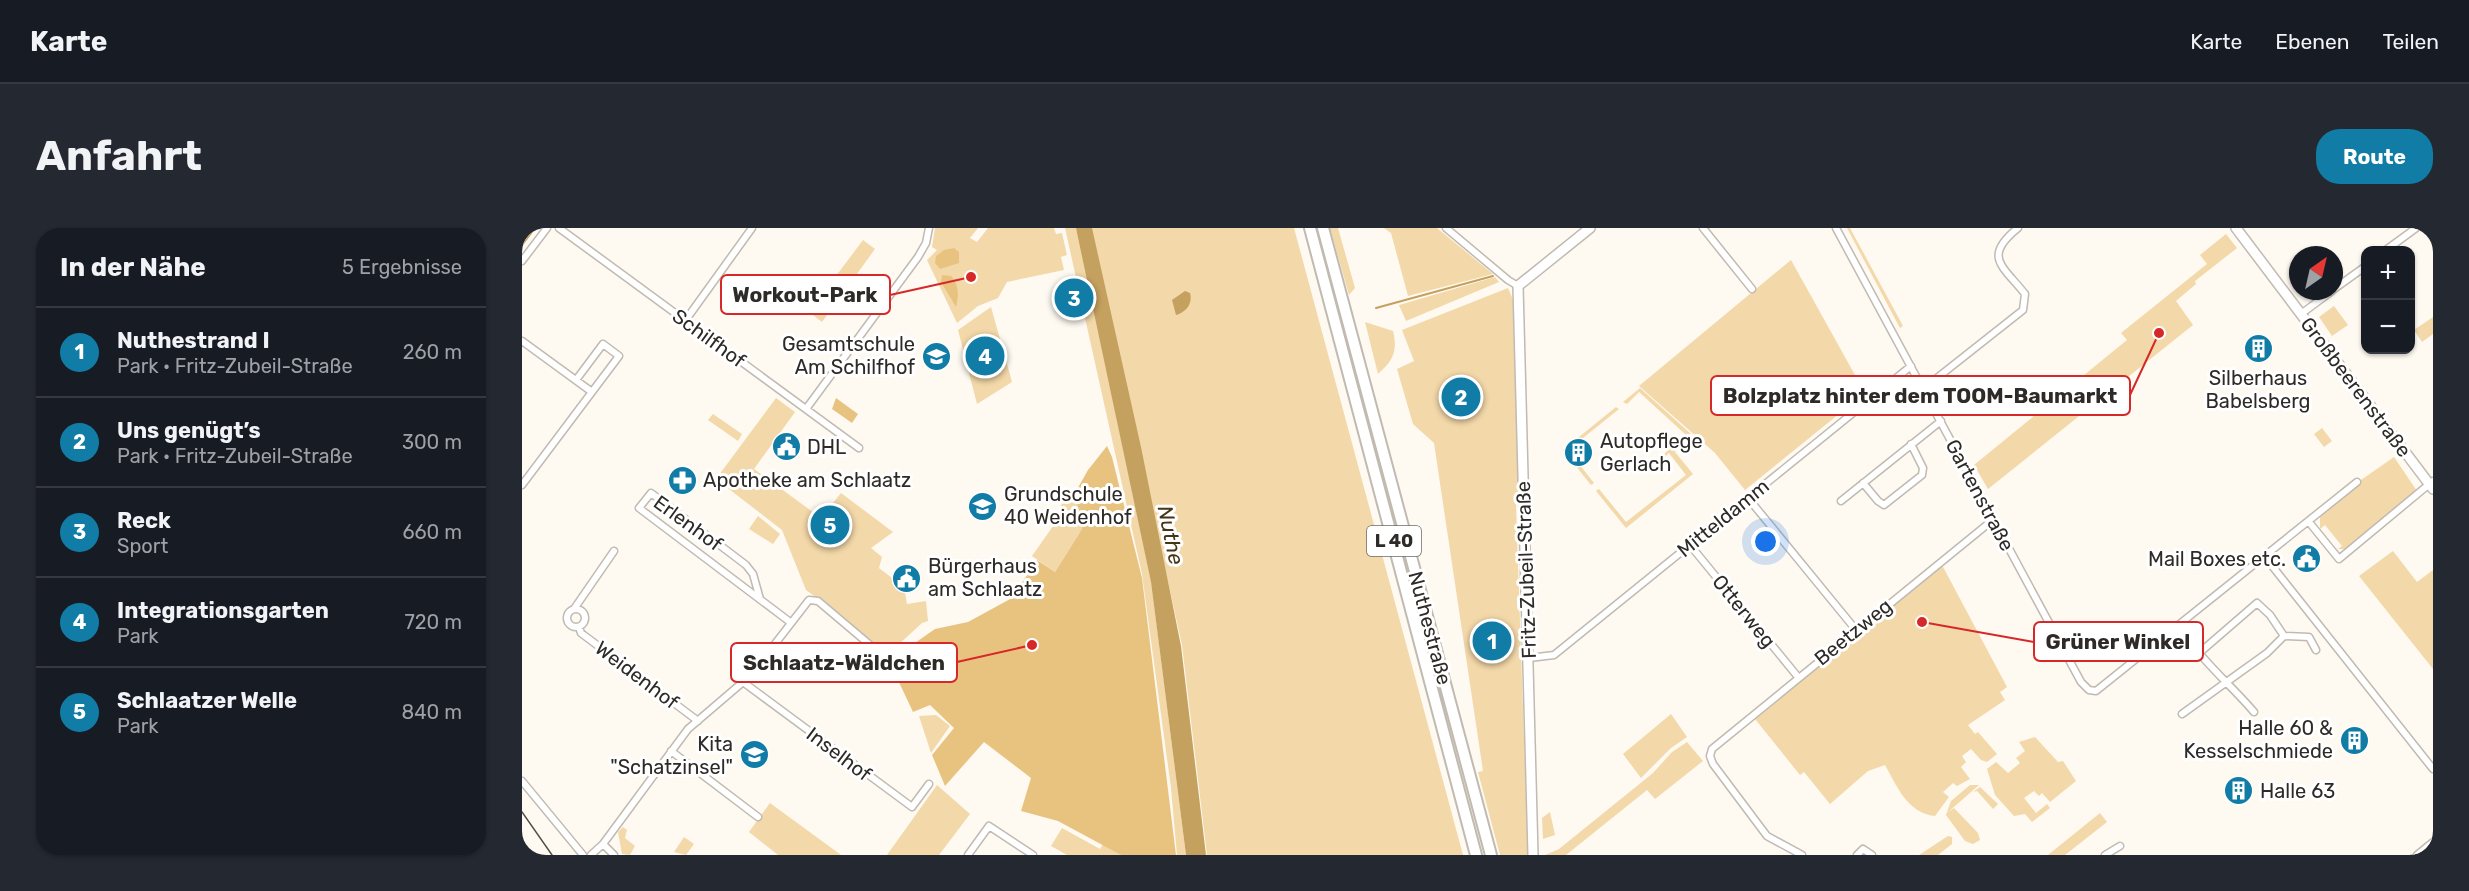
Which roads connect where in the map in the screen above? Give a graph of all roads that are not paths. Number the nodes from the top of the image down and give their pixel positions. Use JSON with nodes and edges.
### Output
{"nodes":[{"id":1,"x":547,"y":228,"type":"edge"},
{"id":2,"x":559,"y":228,"type":"edge"},
{"id":3,"x":752,"y":228,"type":"edge"},
{"id":4,"x":929,"y":228,"type":"edge"},
{"id":5,"x":1310,"y":228,"type":"edge"},
{"id":6,"x":1323,"y":228,"type":"edge"},
{"id":7,"x":1446,"y":228,"type":"edge"},
{"id":8,"x":1590,"y":228,"type":"edge"},
{"id":9,"x":1703,"y":228,"type":"edge"},
{"id":10,"x":1836,"y":228,"type":"edge"},
{"id":11,"x":2018,"y":228,"type":"edge"},
{"id":12,"x":2236,"y":228,"type":"edge"},
{"id":13,"x":2416,"y":228,"type":"edge"},
{"id":14,"x":2391,"y":246,"type":"edge"},
{"id":15,"x":522,"y":261,"type":"edge"},
{"id":16,"x":2361,"y":270,"type":"edge"},
{"id":17,"x":2343,"y":283,"type":"edge"},
{"id":18,"x":1518,"y":286,"type":"junction"},
{"id":19,"x":1752,"y":289,"type":"dead end"},
{"id":20,"x":2320,"y":300,"type":"edge"},
{"id":21,"x":2301,"y":314,"type":"junction"},
{"id":22,"x":685,"y":321,"type":"junction"},
{"id":23,"x":522,"y":341,"type":"edge"},
{"id":24,"x":1911,"y":366,"type":"junction"},
{"id":25,"x":576,"y":380,"type":"junction"},
{"id":26,"x":1923,"y":389,"type":"junction"},
{"id":27,"x":592,"y":392,"type":"junction"},
{"id":28,"x":806,"y":409,"type":"junction"},
{"id":29,"x":1941,"y":421,"type":"junction"},
{"id":30,"x":1911,"y":444,"type":"junction"},
{"id":31,"x":858,"y":448,"type":"dead end"},
{"id":32,"x":2357,"y":482,"type":"dead end"},
{"id":33,"x":1863,"y":483,"type":"junction"},
{"id":34,"x":522,"y":485,"type":"edge"},
{"id":35,"x":2432,"y":485,"type":"edge"},
{"id":36,"x":1748,"y":498,"type":"junction"},
{"id":37,"x":1841,"y":501,"type":"dead end"},
{"id":38,"x":1994,"y":519,"type":"junction"},
{"id":39,"x":2309,"y":522,"type":"junction"},
{"id":40,"x":1690,"y":545,"type":"junction"},
{"id":41,"x":614,"y":551,"type":"dead end"},
{"id":42,"x":2265,"y":557,"type":"junction"},
{"id":43,"x":760,"y":599,"type":"junction"},
{"id":44,"x":574,"y":609,"type":"junction"},
{"id":45,"x":790,"y":622,"type":"junction"},
{"id":46,"x":579,"y":627,"type":"junction"},
{"id":47,"x":1856,"y":630,"type":"junction"},
{"id":48,"x":2185,"y":635,"type":"dead end"},
{"id":49,"x":2284,"y":636,"type":"junction"},
{"id":50,"x":876,"y":650,"type":"dead end"},
{"id":51,"x":2316,"y":650,"type":"dead end"},
{"id":52,"x":2198,"y":654,"type":"junction"},
{"id":53,"x":1529,"y":658,"type":"junction"},
{"id":54,"x":1798,"y":677,"type":"junction"},
{"id":55,"x":743,"y":682,"type":"junction"},
{"id":56,"x":2224,"y":682,"type":"junction"},
{"id":57,"x":2254,"y":712,"type":"dead end"},
{"id":58,"x":2182,"y":714,"type":"dead end"},
{"id":59,"x":698,"y":721,"type":"junction"},
{"id":60,"x":671,"y":752,"type":"junction"},
{"id":61,"x":2433,"y":769,"type":"edge"},
{"id":62,"x":522,"y":781,"type":"edge"},
{"id":63,"x":929,"y":784,"type":"dead end"},
{"id":64,"x":758,"y":817,"type":"dead end"},
{"id":65,"x":2433,"y":842,"type":"edge"},
{"id":66,"x":603,"y":844,"type":"junction"},
{"id":67,"x":2120,"y":846,"type":"dead end"},
{"id":68,"x":583,"y":855,"type":"edge"},
{"id":69,"x":591,"y":855,"type":"edge"},
{"id":70,"x":614,"y":855,"type":"edge"},
{"id":71,"x":968,"y":855,"type":"edge"},
{"id":72,"x":1033,"y":855,"type":"edge"},
{"id":73,"x":1476,"y":855,"type":"edge"},
{"id":74,"x":1491,"y":855,"type":"edge"},
{"id":75,"x":1533,"y":855,"type":"edge"},
{"id":76,"x":1802,"y":855,"type":"edge"},
{"id":77,"x":1857,"y":855,"type":"edge"},
{"id":78,"x":1872,"y":855,"type":"edge"},
{"id":79,"x":2105,"y":855,"type":"edge"},
{"id":80,"x":2417,"y":855,"type":"edge"}],
"edges":[{"from":1,"to":15,"type":"street"},
{"from":2,"to":22,"type":"street","name":"Schilfhof"},
{"from":3,"to":22,"type":"street"},
{"from":4,"to":28,"type":"street"},
{"from":5,"to":73,"type":"highway","name":"Nuthestraße","number":"L 40"},
{"from":6,"to":74,"type":"highway","name":"Nuthestraße","number":"L 40"},
{"from":7,"to":18,"type":"street"},
{"from":8,"to":18,"type":"street"},
{"from":9,"to":19,"type":"street"},
{"from":10,"to":24,"type":"street","name":"Gartenstraße"},
{"from":11,"to":26,"type":"street"},
{"from":12,"to":21,"type":"street","name":"Großbeerenstraße"},
{"from":13,"to":14,"type":"street"},
{"from":16,"to":17,"type":"street"},
{"from":18,"to":53,"type":"street","name":"Fritz-Zubeil-Straße"},
{"from":20,"to":21,"type":"street"},
{"from":21,"to":35,"type":"street","name":"Großbeerenstraße"},
{"from":22,"to":28,"type":"street","name":"Schilfhof"},
{"from":23,"to":25,"type":"street"},
{"from":24,"to":26,"type":"street","name":"Gartenstraße"},
{"from":24,"to":36,"type":"street","name":"Mitteldamm"},
{"from":25,"to":27,"type":"street"},
{"from":25,"to":27,"type":"street"},
{"from":26,"to":29,"type":"street","name":"Gartenstraße"},
{"from":27,"to":34,"type":"street"},
{"from":28,"to":31,"type":"street","name":"Schilfhof"},
{"from":29,"to":30,"type":"street"},
{"from":29,"to":38,"type":"street","name":"Gartenstraße"},
{"from":30,"to":33,"type":"street"},
{"from":30,"to":33,"type":"street"},
{"from":32,"to":39,"type":"street"},
{"from":33,"to":37,"type":"street"},
{"from":35,"to":39,"type":"street"},
{"from":36,"to":40,"type":"street","name":"Mitteldamm"},
{"from":36,"to":47,"type":"street"},
{"from":38,"to":42,"type":"street","name":"Gartenstraße"},
{"from":38,"to":47,"type":"street","name":"Beetzweg"},
{"from":39,"to":42,"type":"street"},
{"from":40,"to":53,"type":"street","name":"Mitteldamm"},
{"from":40,"to":54,"type":"street","name":"Otterweg"},
{"from":41,"to":44,"type":"street"},
{"from":42,"to":61,"type":"street"},
{"from":43,"to":43,"type":"street","name":"Erlenhof"},
{"from":43,"to":45,"type":"street","name":"Erlenhof"},
{"from":44,"to":46,"type":"street","name":"Weidenhof"},
{"from":44,"to":46,"type":"street","name":"Weidenhof"},
{"from":45,"to":50,"type":"street"},
{"from":45,"to":55,"type":"street"},
{"from":46,"to":59,"type":"street","name":"Weidenhof"},
{"from":47,"to":54,"type":"street","name":"Beetzweg"},
{"from":48,"to":52,"type":"street"},
{"from":49,"to":51,"type":"street"},
{"from":49,"to":52,"type":"street"},
{"from":49,"to":56,"type":"street"},
{"from":52,"to":56,"type":"street"},
{"from":53,"to":75,"type":"street","name":"Fritz-Zubeil-Straße"},
{"from":54,"to":76,"type":"street","name":"Beetzweg"},
{"from":55,"to":59,"type":"street"},
{"from":55,"to":63,"type":"street","name":"Inselhof"},
{"from":56,"to":57,"type":"street"},
{"from":56,"to":58,"type":"street"},
{"from":59,"to":60,"type":"street"},
{"from":60,"to":64,"type":"street"},
{"from":60,"to":66,"type":"street"},
{"from":62,"to":68,"type":"street"},
{"from":65,"to":80,"type":"street"},
{"from":66,"to":69,"type":"street"},
{"from":66,"to":70,"type":"street"},
{"from":67,"to":79,"type":"street"},
{"from":71,"to":72,"type":"street"},
{"from":77,"to":78,"type":"street"}]}
